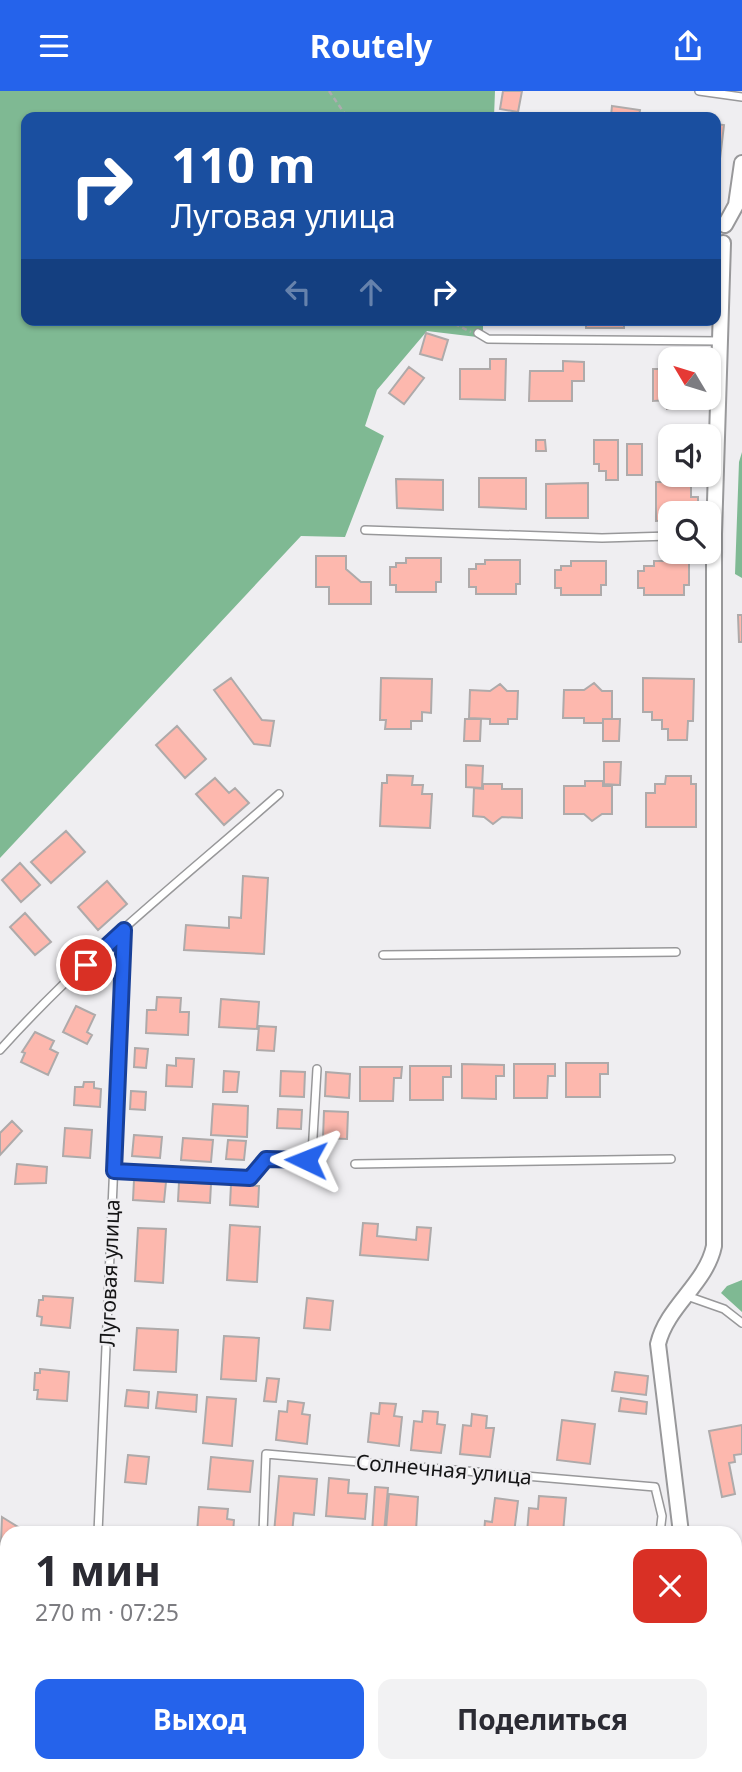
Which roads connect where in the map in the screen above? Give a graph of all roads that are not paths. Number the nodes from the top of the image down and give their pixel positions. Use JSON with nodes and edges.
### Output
{"nodes":[{"id":1,"x":699,"y":91,"type":"edge"},
{"id":2,"x":742,"y":97,"type":"edge"},
{"id":3,"x":742,"y":163,"type":"edge"},
{"id":4,"x":725,"y":225,"type":"dead end"},
{"id":5,"x":723,"y":243,"type":"dead end"},
{"id":6,"x":721,"y":308,"type":"edge"},
{"id":7,"x":720,"y":326,"type":"edge"},
{"id":8,"x":478,"y":333,"type":"road end"},
{"id":9,"x":720,"y":341,"type":"junction"},
{"id":10,"x":713,"y":501,"type":"edge"},
{"id":11,"x":365,"y":530,"type":"dead end"},
{"id":12,"x":658,"y":536,"type":"edge"},
{"id":13,"x":712,"y":564,"type":"edge"},
{"id":14,"x":279,"y":794,"type":"dead end"},
{"id":15,"x":124,"y":930,"type":"junction"},
{"id":16,"x":676,"y":952,"type":"dead end"},
{"id":17,"x":383,"y":955,"type":"dead end"},
{"id":18,"x":0,"y":1050,"type":"edge"},
{"id":19,"x":317,"y":1069,"type":"dead end"},
{"id":20,"x":671,"y":1159,"type":"dead end"},
{"id":21,"x":355,"y":1164,"type":"dead end"},
{"id":22,"x":114,"y":1171,"type":"junction"},
{"id":23,"x":686,"y":1296,"type":"junction"},
{"id":24,"x":742,"y":1323,"type":"edge"},
{"id":25,"x":98,"y":1526,"type":"edge"},
{"id":26,"x":263,"y":1526,"type":"edge"},
{"id":27,"x":661,"y":1526,"type":"edge"},
{"id":28,"x":680,"y":1526,"type":"edge"}],
"edges":[{"from":1,"to":2,"type":"lane"},
{"from":3,"to":4,"type":"street"},
{"from":5,"to":6,"type":"street"},
{"from":7,"to":9,"type":"street"},
{"from":8,"to":9,"type":"lane"},
{"from":9,"to":10,"type":"street"},
{"from":11,"to":12,"type":"lane"},
{"from":13,"to":23,"type":"street"},
{"from":14,"to":15,"type":"lane"},
{"from":15,"to":18,"type":"lane"},
{"from":15,"to":22,"type":"lane","name":"Луговая улица"},
{"from":16,"to":17,"type":"lane"},
{"from":19,"to":22,"type":"lane"},
{"from":20,"to":21,"type":"lane"},
{"from":22,"to":25,"type":"lane","name":"Луговая улица"},
{"from":23,"to":24,"type":"lane"},
{"from":23,"to":28,"type":"street"},
{"from":26,"to":27,"type":"lane","name":"Солнечная улица"}]}
